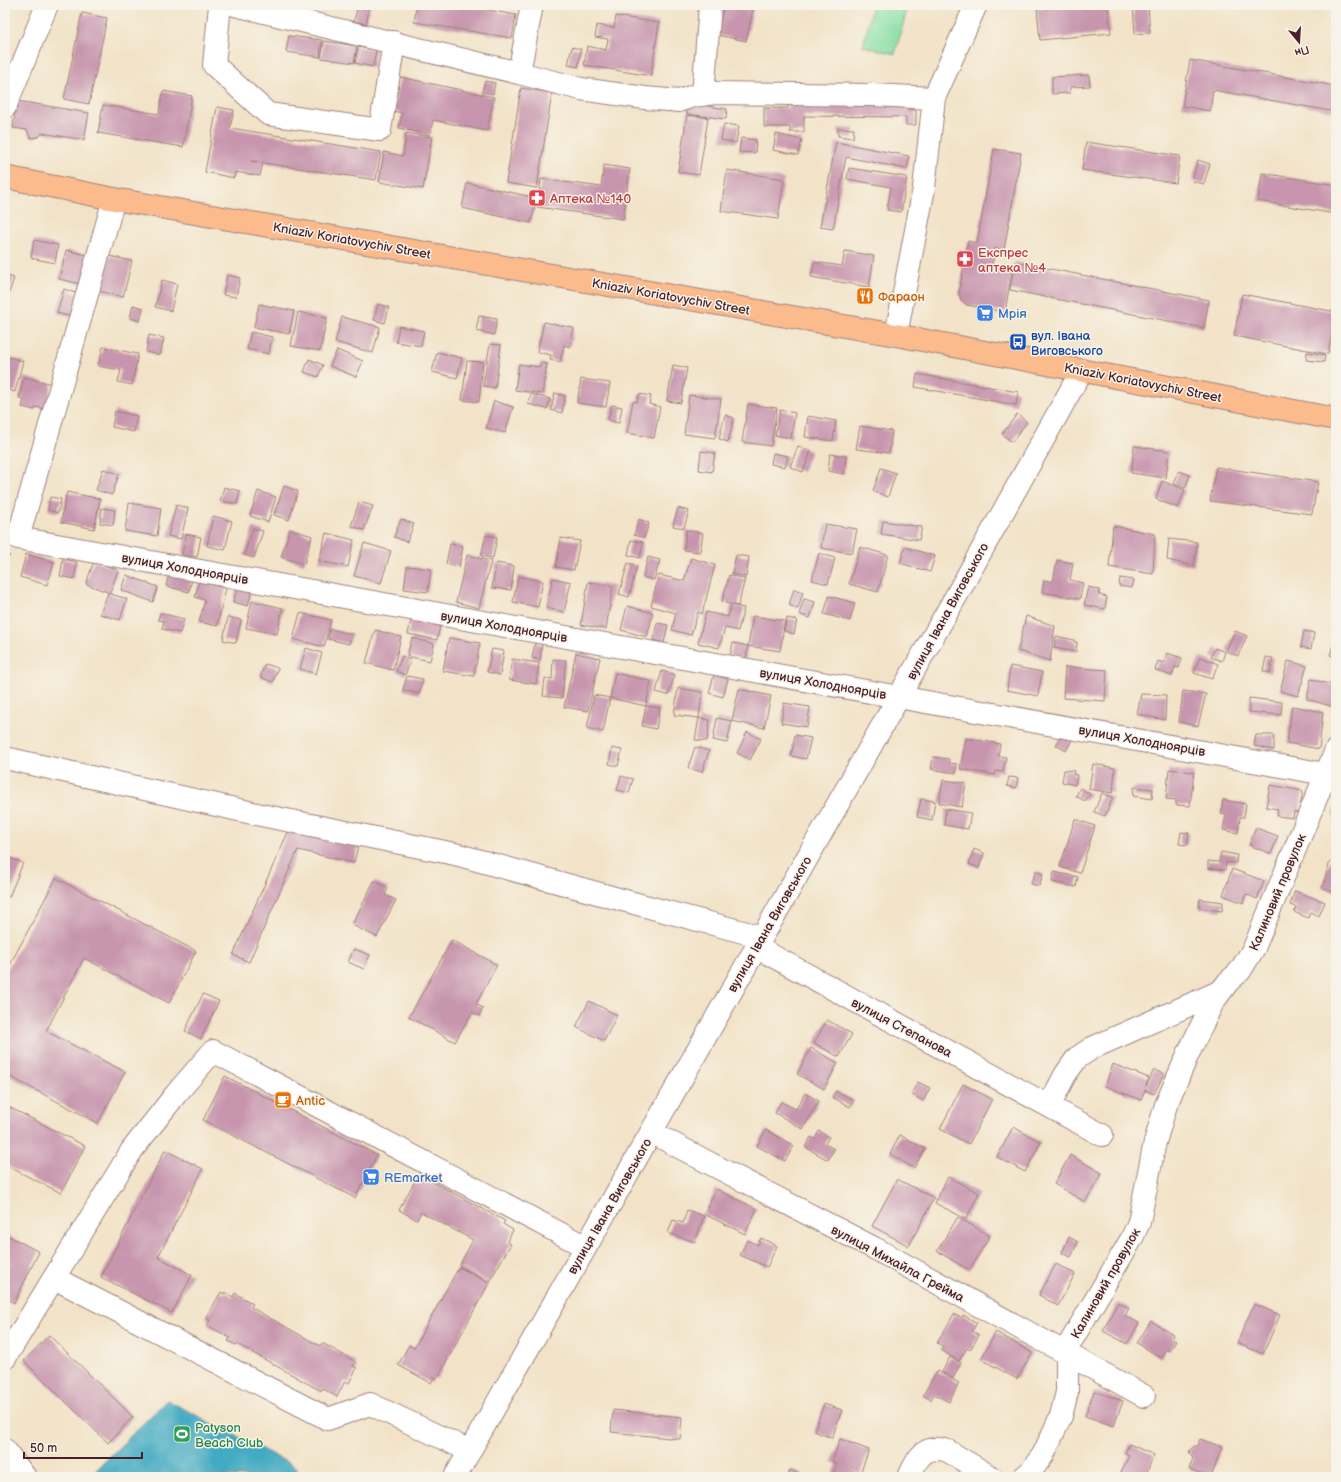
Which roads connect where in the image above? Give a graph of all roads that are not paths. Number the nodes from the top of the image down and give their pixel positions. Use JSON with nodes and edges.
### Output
{"nodes":[{"id":1,"x":46,"y":5,"type":"edge"},
{"id":2,"x":220,"y":5,"type":"edge"},
{"id":3,"x":235,"y":5,"type":"edge"},
{"id":4,"x":532,"y":5,"type":"edge"},
{"id":5,"x":710,"y":5,"type":"edge"},
{"id":6,"x":976,"y":5,"type":"edge"},
{"id":7,"x":394,"y":42,"type":"junction"},
{"id":8,"x":520,"y":73,"type":"junction"},
{"id":9,"x":703,"y":95,"type":"junction"},
{"id":10,"x":934,"y":98,"type":"junction"},
{"id":11,"x":5,"y":107,"type":"edge"},
{"id":12,"x":5,"y":177,"type":"edge"},
{"id":13,"x":114,"y":199,"type":"junction"},
{"id":14,"x":896,"y":334,"type":"junction"},
{"id":15,"x":1082,"y":370,"type":"junction"},
{"id":16,"x":1336,"y":419,"type":"edge"},
{"id":17,"x":898,"y":697,"type":"junction"},
{"id":18,"x":1336,"y":750,"type":"edge"},
{"id":19,"x":5,"y":758,"type":"edge"},
{"id":20,"x":1331,"y":775,"type":"edge"},
{"id":21,"x":759,"y":942,"type":"junction"},
{"id":22,"x":1221,"y":991,"type":"junction"},
{"id":23,"x":1049,"y":1106,"type":"junction"},
{"id":24,"x":651,"y":1132,"type":"junction"},
{"id":25,"x":1102,"y":1135,"type":"dead end"},
{"id":26,"x":586,"y":1247,"type":"junction"},
{"id":27,"x":54,"y":1278,"type":"junction"},
{"id":28,"x":1066,"y":1355,"type":"junction"},
{"id":29,"x":5,"y":1358,"type":"edge"},
{"id":30,"x":1144,"y":1396,"type":"dead end"},
{"id":31,"x":5,"y":1450,"type":"edge"},
{"id":32,"x":470,"y":1451,"type":"junction"},
{"id":33,"x":25,"y":1477,"type":"edge"},
{"id":34,"x":455,"y":1477,"type":"edge"},
{"id":35,"x":909,"y":1477,"type":"edge"},
{"id":36,"x":991,"y":1477,"type":"edge"},
{"id":37,"x":1024,"y":1477,"type":"edge"}],
"edges":[{"from":1,"to":11,"type":"street"},
{"from":2,"to":7,"type":"street"},
{"from":3,"to":7,"type":"street"},
{"from":4,"to":8,"type":"street"},
{"from":5,"to":9,"type":"street"},
{"from":6,"to":10,"type":"street"},
{"from":7,"to":8,"type":"street"},
{"from":8,"to":9,"type":"street"},
{"from":9,"to":10,"type":"street"},
{"from":10,"to":14,"type":"street"},
{"from":12,"to":13,"type":"main road","name":"Kniaziv Koriatovychiv Street"},
{"from":13,"to":14,"type":"main road","name":"Kniaziv Koriatovychiv Street"},
{"from":13,"to":17,"type":"street","name":"вулиця Холодноярців"},
{"from":14,"to":15,"type":"main road","name":"Kniaziv Koriatovychiv Street"},
{"from":15,"to":16,"type":"main road","name":"Kniaziv Koriatovychiv Street"},
{"from":15,"to":17,"type":"street","name":"вулиця Івана Виговського"},
{"from":17,"to":20,"type":"street","name":"вулиця Холодноярців"},
{"from":17,"to":21,"type":"street","name":"вулиця Івана Виговського"},
{"from":18,"to":20,"type":"street","name":"Калиновий провулок"},
{"from":19,"to":21,"type":"street","name":"вулиця Степанова"},
{"from":20,"to":22,"type":"street","name":"Калиновий провулок"},
{"from":21,"to":23,"type":"street","name":"вулиця Степанова"},
{"from":21,"to":24,"type":"street","name":"вулиця Івана Виговського"},
{"from":22,"to":23,"type":"street"},
{"from":22,"to":28,"type":"street","name":"Калиновий провулок"},
{"from":23,"to":25,"type":"street","name":"вулиця Степанова"},
{"from":24,"to":26,"type":"street","name":"вулиця Івана Виговського"},
{"from":24,"to":28,"type":"street","name":"вулиця Михайла Грейма"},
{"from":26,"to":27,"type":"street"},
{"from":26,"to":32,"type":"street","name":"вулиця Івана Виговського"},
{"from":27,"to":29,"type":"street"},
{"from":27,"to":32,"type":"street"},
{"from":28,"to":30,"type":"street","name":"вулиця Михайла Грейма"},
{"from":28,"to":37,"type":"street"},
{"from":31,"to":33,"type":"street"},
{"from":32,"to":34,"type":"street","name":"вулиця Івана Виговського"},
{"from":35,"to":36,"type":"street"}]}
